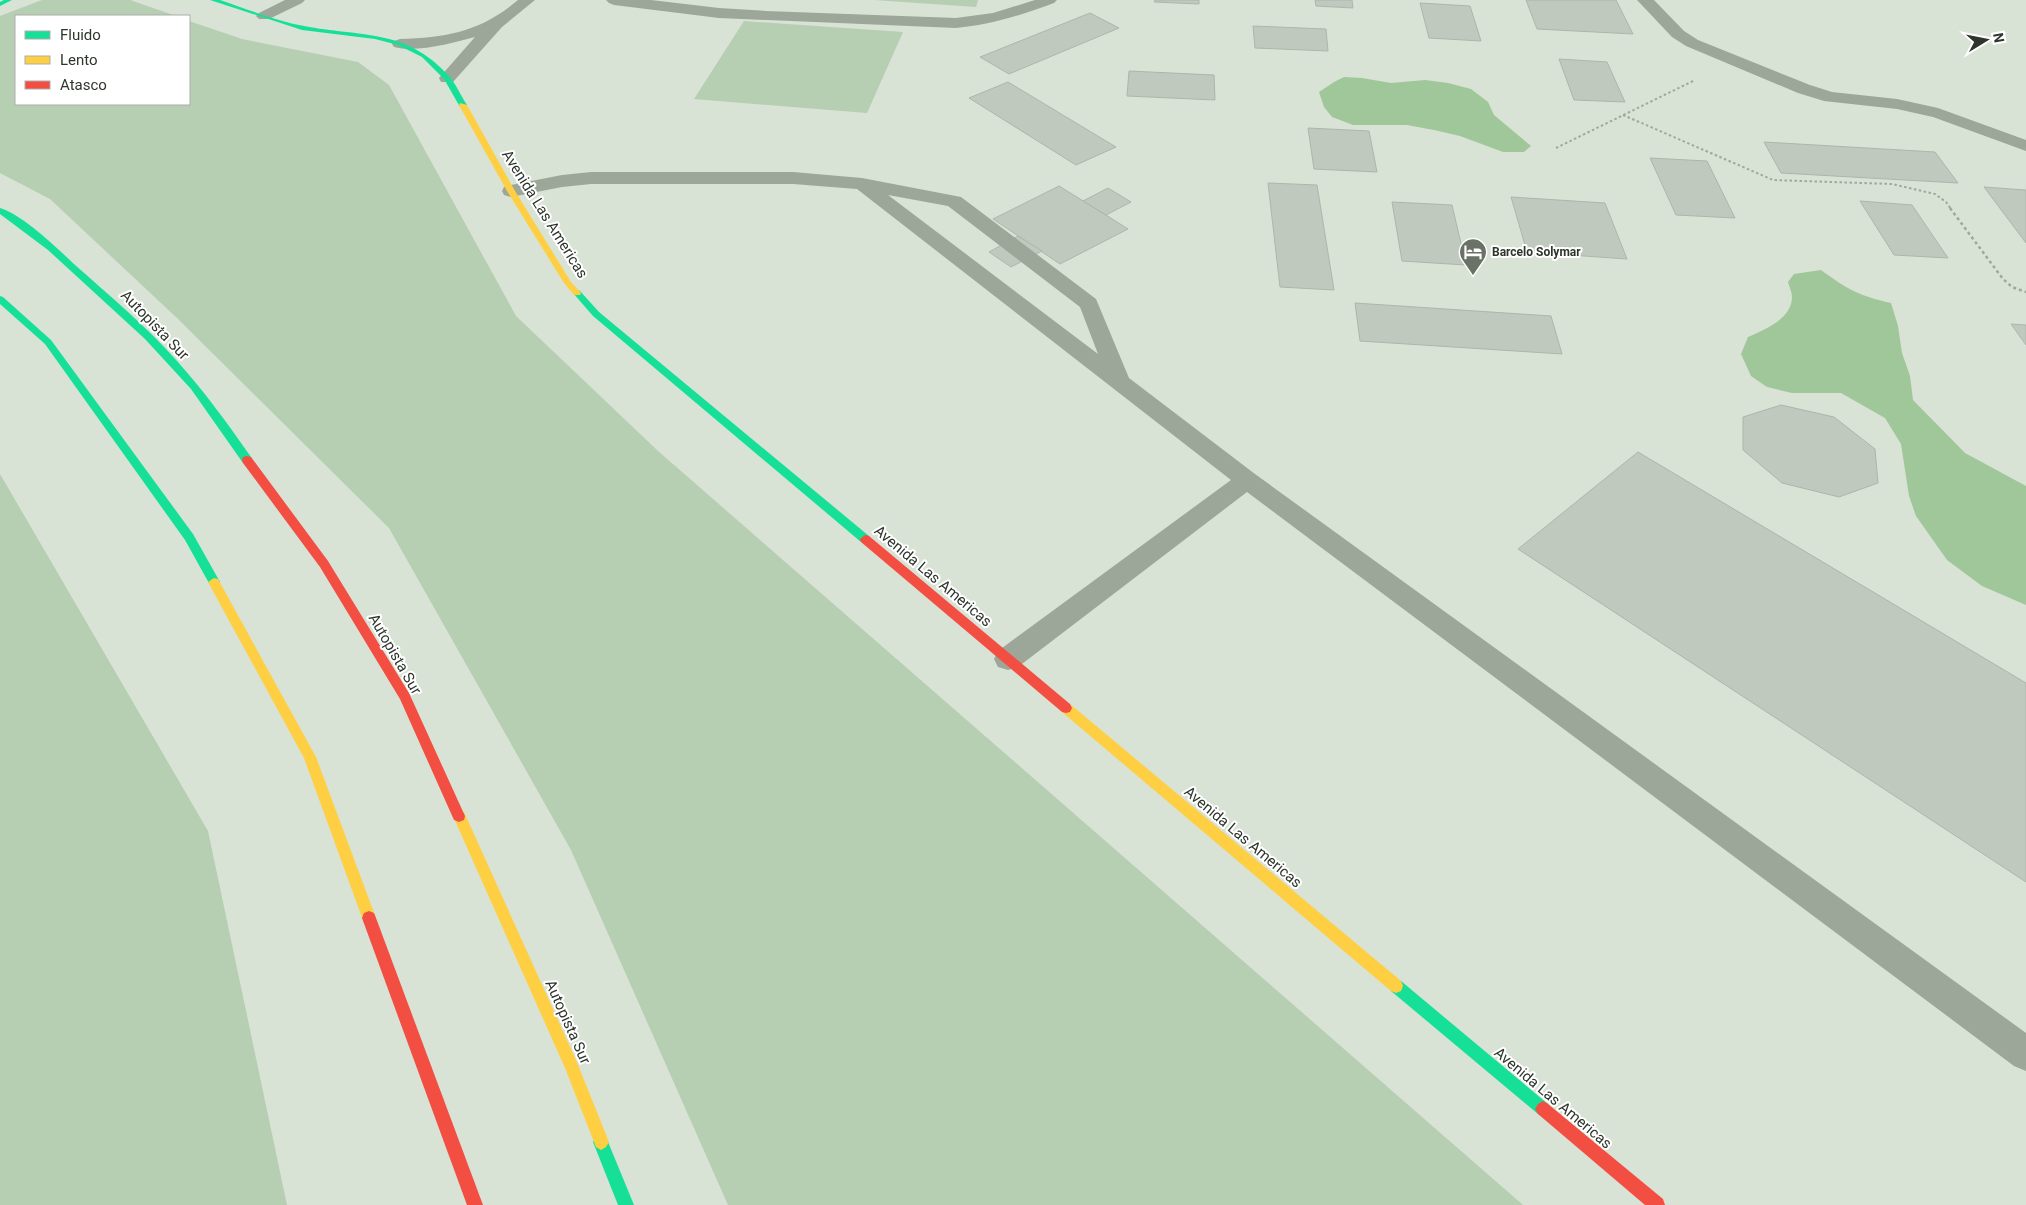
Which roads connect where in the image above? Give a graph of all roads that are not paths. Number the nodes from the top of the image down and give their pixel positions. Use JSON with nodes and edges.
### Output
{"nodes":[{"id":1,"x":9,"y":0,"type":"edge"},
{"id":2,"x":213,"y":0,"type":"edge"},
{"id":3,"x":297,"y":0,"type":"edge"},
{"id":4,"x":527,"y":0,"type":"edge"},
{"id":5,"x":614,"y":0,"type":"edge"},
{"id":6,"x":1049,"y":0,"type":"edge"},
{"id":7,"x":1645,"y":0,"type":"edge"},
{"id":8,"x":0,"y":4,"type":"edge"},
{"id":9,"x":264,"y":16,"type":"junction"},
{"id":10,"x":498,"y":23,"type":"junction"},
{"id":11,"x":400,"y":44,"type":"junction"},
{"id":12,"x":447,"y":78,"type":"junction"},
{"id":13,"x":2026,"y":146,"type":"edge"},
{"id":14,"x":862,"y":184,"type":"junction"},
{"id":15,"x":511,"y":191,"type":"junction"},
{"id":16,"x":0,"y":210,"type":"edge"},
{"id":17,"x":0,"y":299,"type":"edge"},
{"id":18,"x":1119,"y":382,"type":"junction"},
{"id":19,"x":1248,"y":480,"type":"junction"},
{"id":20,"x":1008,"y":659,"type":"junction"},
{"id":21,"x":2026,"y":1054,"type":"edge"},
{"id":22,"x":475,"y":1205,"type":"edge"},
{"id":23,"x":626,"y":1205,"type":"edge"},
{"id":24,"x":1657,"y":1205,"type":"edge"}],
"edges":[{"from":1,"to":8,"type":"main road"},
{"from":2,"to":9,"type":"main road","name":"Avenida Las Americas"},
{"from":3,"to":9,"type":"lane"},
{"from":4,"to":10,"type":"lane"},
{"from":5,"to":6,"type":"lane"},
{"from":7,"to":13,"type":"lane"},
{"from":9,"to":11,"type":"main road","name":"Avenida Las Americas"},
{"from":10,"to":11,"type":"lane"},
{"from":10,"to":12,"type":"lane"},
{"from":11,"to":12,"type":"main road","name":"Avenida Las Americas"},
{"from":12,"to":15,"type":"main road","name":"Avenida Las Americas"},
{"from":14,"to":15,"type":"lane"},
{"from":14,"to":18,"type":"lane"},
{"from":14,"to":18,"type":"lane"},
{"from":15,"to":20,"type":"main road","name":"Avenida Las Americas"},
{"from":16,"to":23,"type":"main road","name":"Autopista Sur"},
{"from":17,"to":22,"type":"main road"},
{"from":18,"to":19,"type":"lane"},
{"from":19,"to":20,"type":"lane"},
{"from":19,"to":21,"type":"lane"},
{"from":20,"to":24,"type":"main road","name":"Avenida Las Americas"}]}
